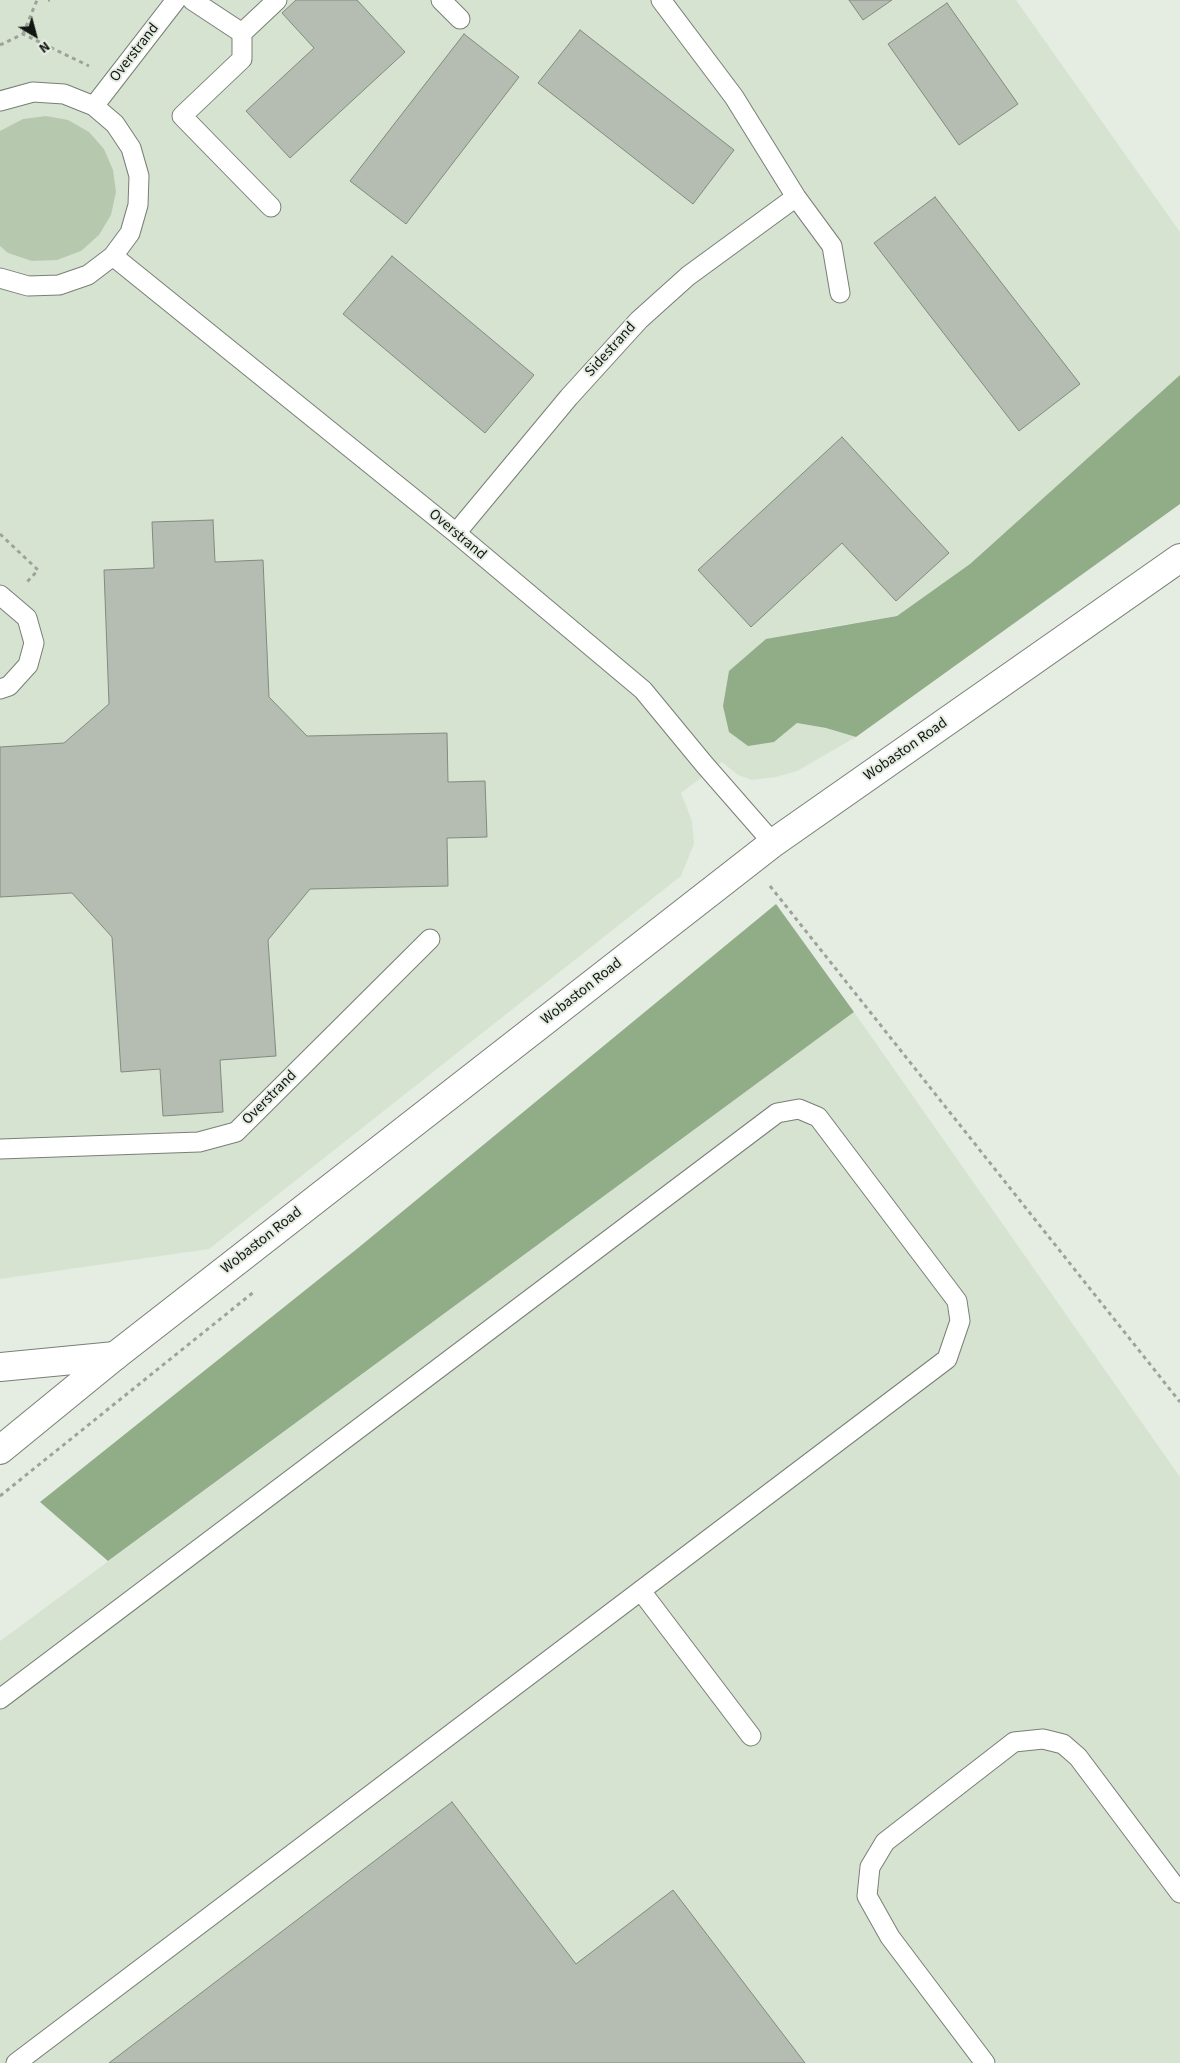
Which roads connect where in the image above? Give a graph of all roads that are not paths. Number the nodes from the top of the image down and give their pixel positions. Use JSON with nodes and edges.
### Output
{"nodes":[{"id":1,"x":176,"y":0,"type":"edge"},
{"id":2,"x":192,"y":0,"type":"edge"},
{"id":3,"x":277,"y":0,"type":"edge"},
{"id":4,"x":441,"y":0,"type":"edge"},
{"id":5,"x":661,"y":0,"type":"edge"},
{"id":6,"x":460,"y":19,"type":"dead end"},
{"id":7,"x":242,"y":33,"type":"junction"},
{"id":8,"x":0,"y":101,"type":"edge"},
{"id":9,"x":94,"y":106,"type":"junction"},
{"id":10,"x":796,"y":197,"type":"junction"},
{"id":11,"x":271,"y":207,"type":"dead end"},
{"id":12,"x":113,"y":256,"type":"junction"},
{"id":13,"x":0,"y":278,"type":"edge"},
{"id":14,"x":840,"y":293,"type":"dead end"},
{"id":15,"x":456,"y":533,"type":"junction"},
{"id":16,"x":1180,"y":558,"type":"edge"},
{"id":17,"x":4,"y":599,"type":"edge"},
{"id":18,"x":0,"y":689,"type":"edge"},
{"id":19,"x":773,"y":843,"type":"junction"},
{"id":20,"x":430,"y":939,"type":"dead end"},
{"id":21,"x":0,"y":1149,"type":"edge"},
{"id":22,"x":115,"y":1356,"type":"junction"},
{"id":23,"x":0,"y":1367,"type":"edge"},
{"id":24,"x":0,"y":1450,"type":"edge"},
{"id":25,"x":641,"y":1591,"type":"junction"},
{"id":26,"x":0,"y":1699,"type":"edge"},
{"id":27,"x":750,"y":1736,"type":"dead end"},
{"id":28,"x":1180,"y":1893,"type":"edge"},
{"id":29,"x":16,"y":2063,"type":"edge"},
{"id":30,"x":985,"y":2063,"type":"edge"}],
"edges":[{"from":1,"to":9,"type":"lane","name":"Overstrand"},
{"from":2,"to":7,"type":"lane"},
{"from":3,"to":7,"type":"lane"},
{"from":4,"to":6,"type":"lane"},
{"from":5,"to":10,"type":"lane"},
{"from":7,"to":11,"type":"lane"},
{"from":8,"to":9,"type":"lane"},
{"from":9,"to":12,"type":"lane"},
{"from":10,"to":14,"type":"lane"},
{"from":10,"to":15,"type":"lane","name":"Sidestrand"},
{"from":12,"to":13,"type":"lane"},
{"from":12,"to":15,"type":"lane","name":"Overstrand"},
{"from":15,"to":19,"type":"lane","name":"Overstrand"},
{"from":16,"to":19,"type":"street","name":"Wobaston Road"},
{"from":17,"to":18,"type":"lane"},
{"from":19,"to":22,"type":"street","name":"Wobaston Road"},
{"from":20,"to":21,"type":"lane","name":"Overstrand"},
{"from":22,"to":23,"type":"street"},
{"from":22,"to":24,"type":"street","name":"Wobaston Road"},
{"from":25,"to":26,"type":"lane"},
{"from":25,"to":27,"type":"lane"},
{"from":25,"to":29,"type":"lane"},
{"from":28,"to":30,"type":"lane"}]}
